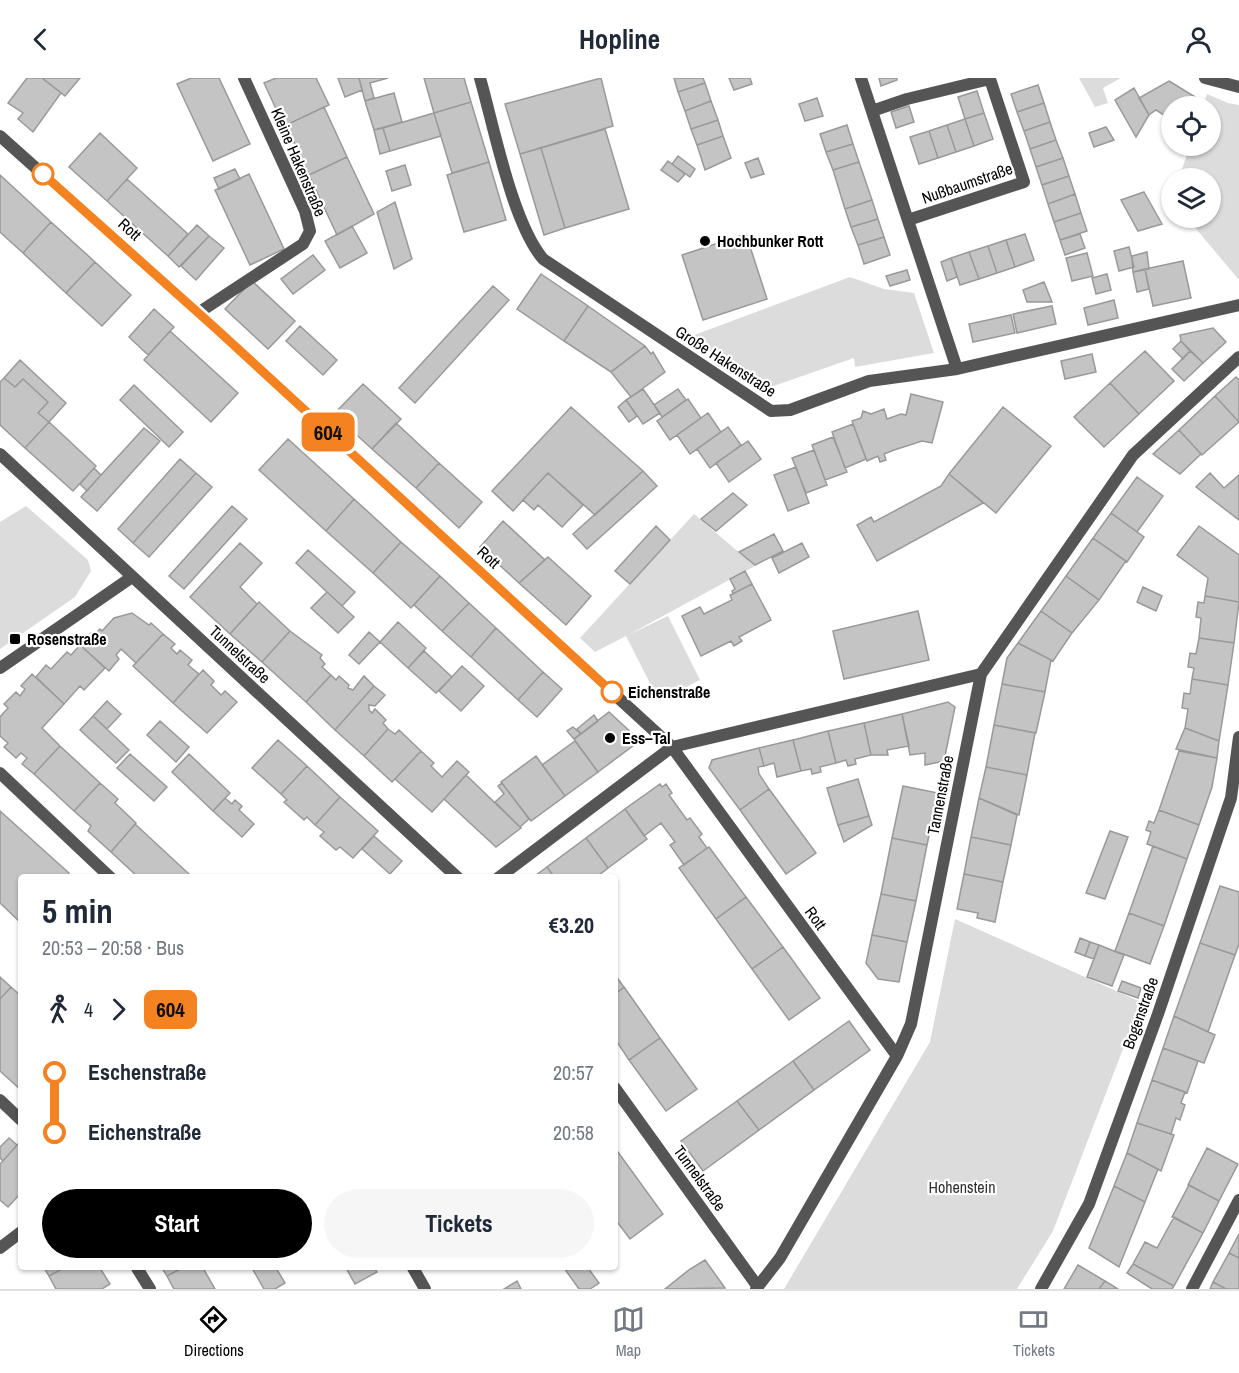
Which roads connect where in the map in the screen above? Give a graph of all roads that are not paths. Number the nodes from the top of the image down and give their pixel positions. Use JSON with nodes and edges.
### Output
{"nodes":[{"id":1,"x":244,"y":78,"type":"edge"},
{"id":2,"x":480,"y":78,"type":"edge"},
{"id":3,"x":861,"y":78,"type":"edge"},
{"id":4,"x":1205,"y":78,"type":"edge"},
{"id":5,"x":1239,"y":87,"type":"edge"},
{"id":6,"x":872,"y":111,"type":"junction"},
{"id":7,"x":0,"y":136,"type":"edge"},
{"id":8,"x":908,"y":220,"type":"junction"},
{"id":9,"x":1239,"y":304,"type":"edge"},
{"id":10,"x":198,"y":313,"type":"junction"},
{"id":11,"x":1239,"y":357,"type":"edge"},
{"id":12,"x":957,"y":369,"type":"junction"},
{"id":13,"x":0,"y":454,"type":"edge"},
{"id":14,"x":132,"y":577,"type":"junction"},
{"id":15,"x":0,"y":668,"type":"edge"},
{"id":16,"x":981,"y":674,"type":"junction"},
{"id":17,"x":1239,"y":737,"type":"edge"},
{"id":18,"x":672,"y":747,"type":"junction"},
{"id":19,"x":0,"y":774,"type":"edge"},
{"id":20,"x":107,"y":874,"type":"edge"},
{"id":21,"x":454,"y":874,"type":"edge"},
{"id":22,"x":503,"y":874,"type":"edge"},
{"id":23,"x":897,"y":1056,"type":"junction"},
{"id":24,"x":618,"y":1092,"type":"edge"},
{"id":25,"x":0,"y":1100,"type":"edge"},
{"id":26,"x":18,"y":1117,"type":"edge"},
{"id":27,"x":1239,"y":1200,"type":"edge"},
{"id":28,"x":18,"y":1234,"type":"edge"},
{"id":29,"x":0,"y":1248,"type":"edge"},
{"id":30,"x":138,"y":1270,"type":"edge"},
{"id":31,"x":414,"y":1270,"type":"edge"},
{"id":32,"x":757,"y":1288,"type":"edge"},
{"id":33,"x":150,"y":1289,"type":"edge"},
{"id":34,"x":425,"y":1289,"type":"edge"},
{"id":35,"x":1041,"y":1289,"type":"edge"},
{"id":36,"x":1192,"y":1289,"type":"edge"}],
"edges":[{"from":1,"to":10,"type":"street","name":"Kleine Hakenstraße"},
{"from":2,"to":12,"type":"street","name":"Große Hakenstraße"},
{"from":3,"to":6,"type":"street","name":"Nußbaumstraße"},
{"from":4,"to":5,"type":"street"},
{"from":6,"to":8,"type":"street","name":"Nußbaumstraße"},
{"from":6,"to":8,"type":"street","name":"Nußbaumstraße"},
{"from":7,"to":10,"type":"street","name":"Rott"},
{"from":8,"to":12,"type":"street","name":"Nußbaumstraße"},
{"from":9,"to":12,"type":"street","name":"Große Hakenstraße"},
{"from":10,"to":18,"type":"street","name":"Rott"},
{"from":11,"to":16,"type":"street","name":"Tannenstraße"},
{"from":13,"to":14,"type":"street","name":"Tunnelstraße"},
{"from":14,"to":15,"type":"street"},
{"from":14,"to":21,"type":"street","name":"Tunnelstraße"},
{"from":16,"to":18,"type":"street"},
{"from":16,"to":23,"type":"street","name":"Tannenstraße"},
{"from":17,"to":35,"type":"street","name":"Bogenstraße"},
{"from":18,"to":22,"type":"street"},
{"from":18,"to":23,"type":"street","name":"Rott"},
{"from":19,"to":20,"type":"street"},
{"from":23,"to":32,"type":"street","name":"Tannenstraße"},
{"from":24,"to":32,"type":"street","name":"Tunnelstraße"},
{"from":25,"to":26,"type":"street"},
{"from":27,"to":36,"type":"street"},
{"from":28,"to":29,"type":"street"},
{"from":30,"to":33,"type":"street"},
{"from":31,"to":34,"type":"street"}]}
